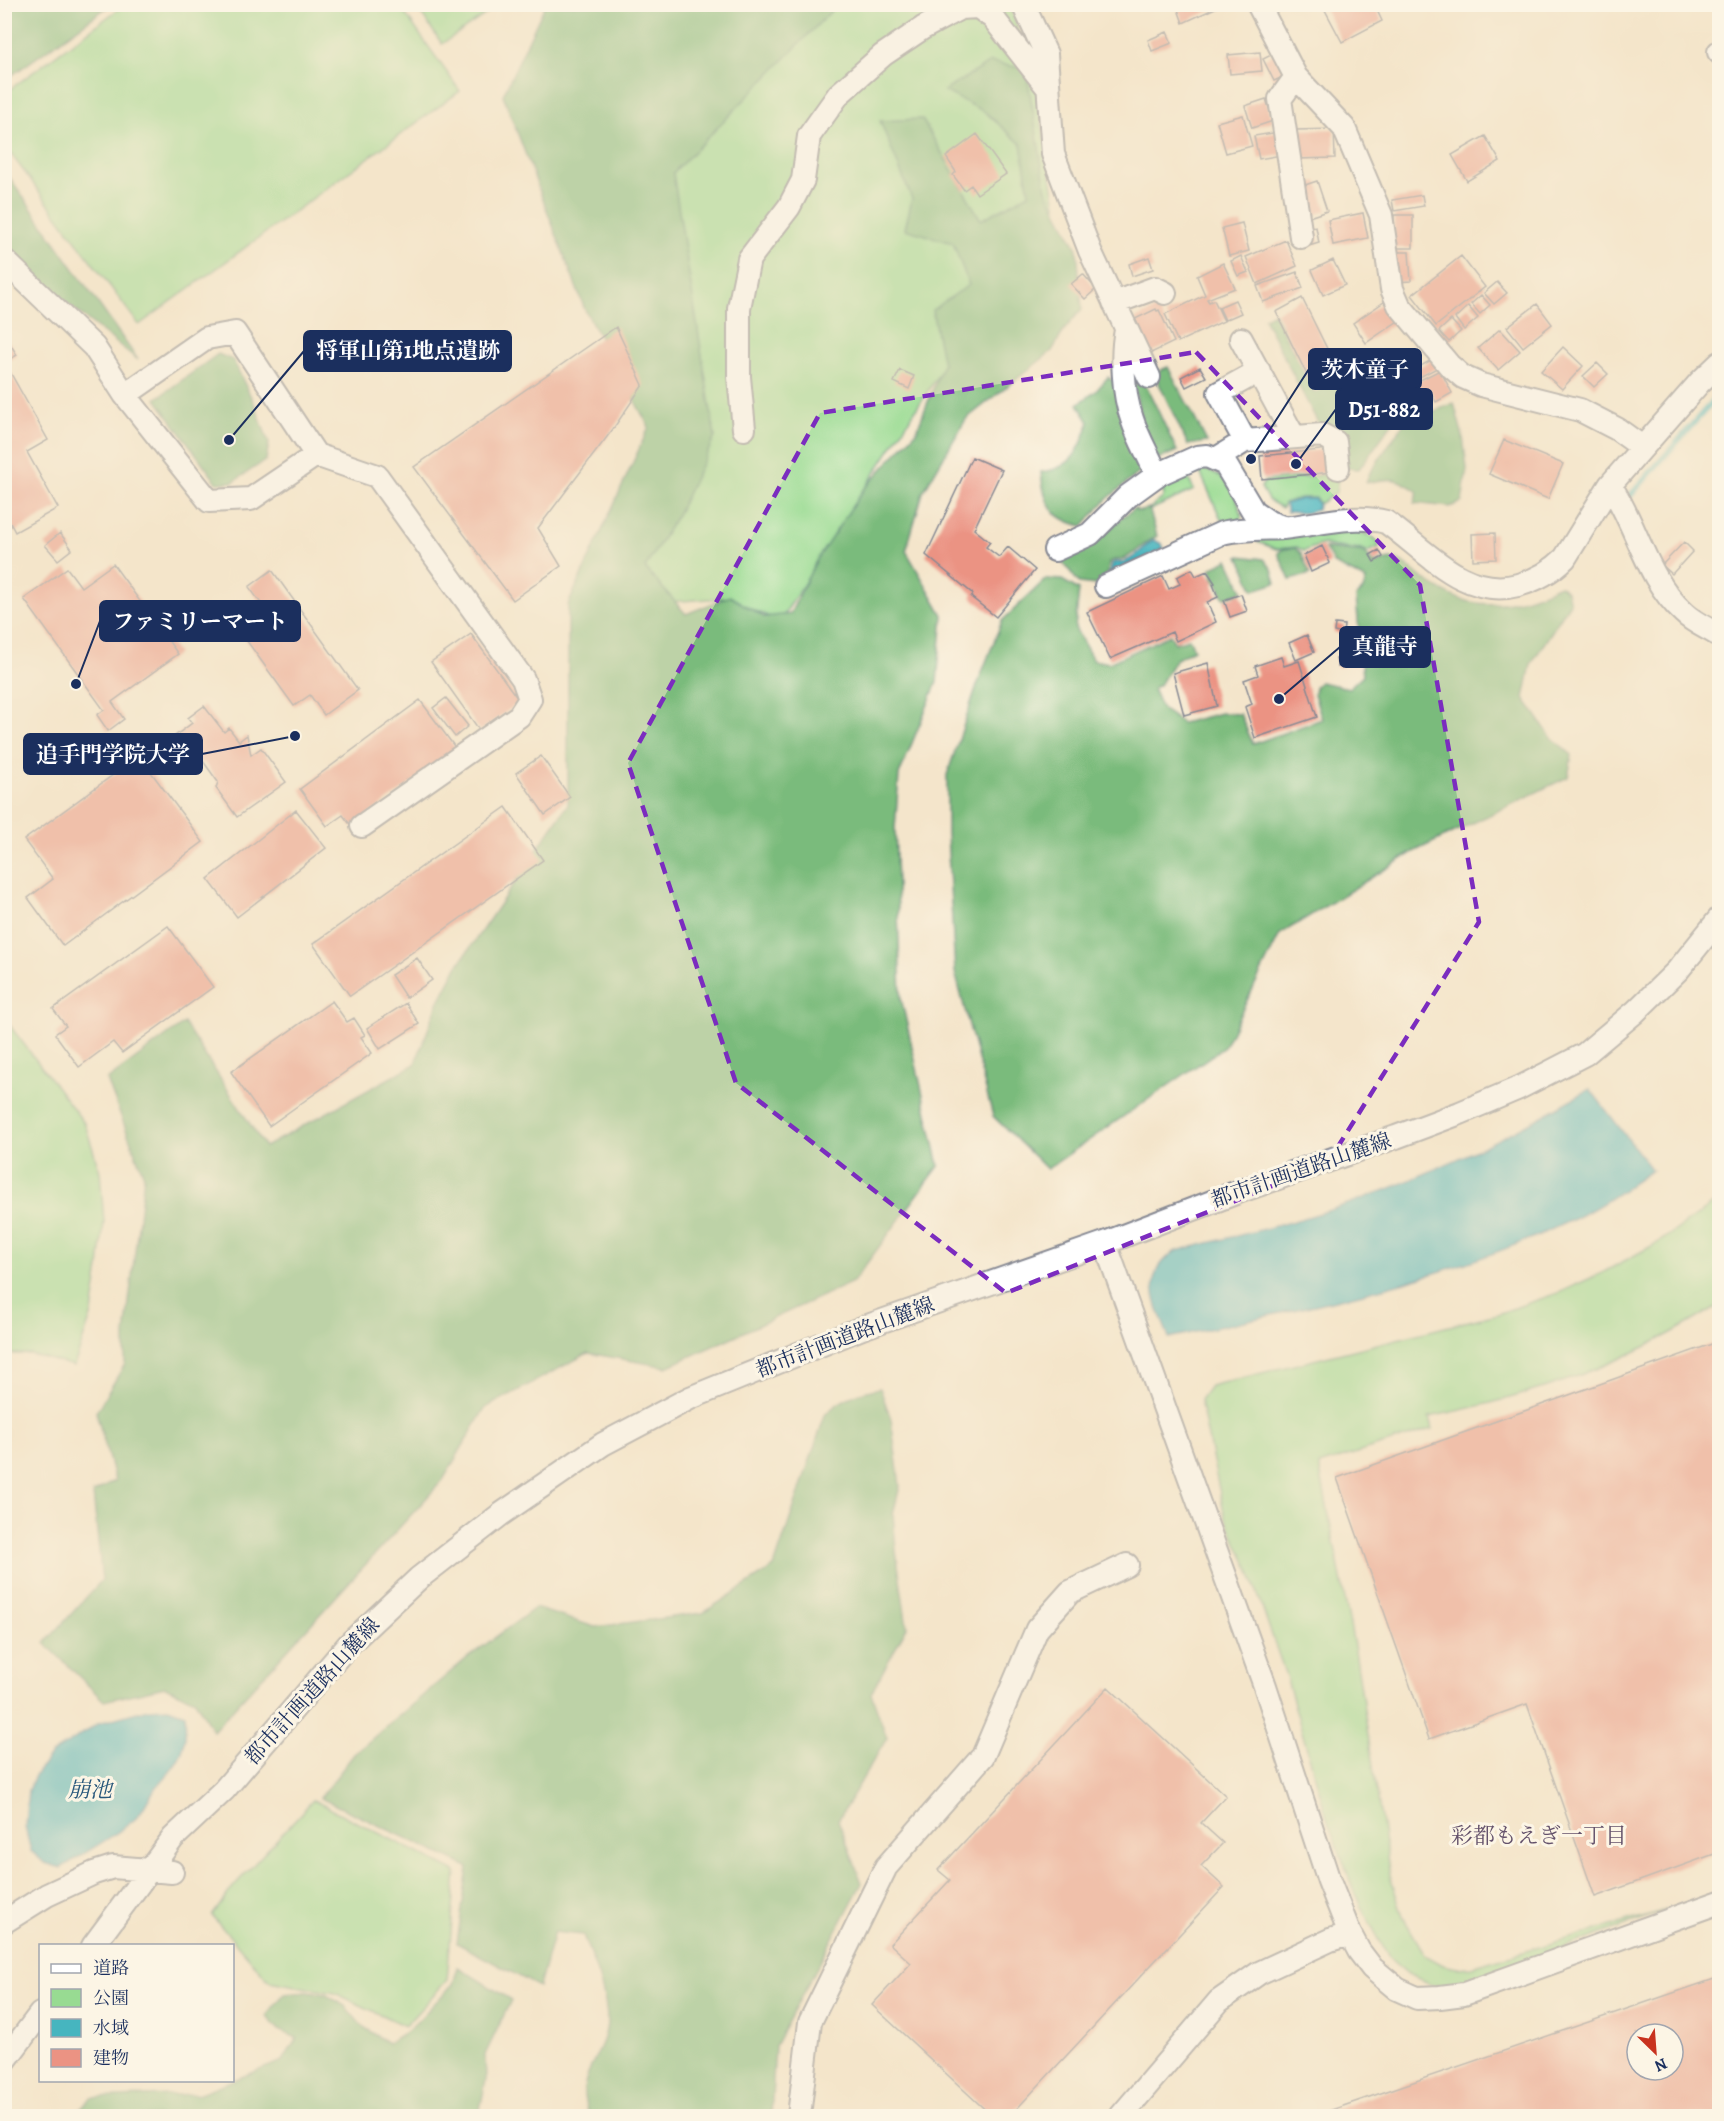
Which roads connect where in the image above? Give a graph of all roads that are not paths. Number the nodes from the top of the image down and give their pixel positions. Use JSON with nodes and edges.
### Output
{"nodes":[{"id":1,"x":1023,"y":4,"type":"edge"},
{"id":2,"x":1258,"y":4,"type":"edge"},
{"id":3,"x":1296,"y":77,"type":"junction"},
{"id":4,"x":1048,"y":88,"type":"junction"},
{"id":5,"x":1301,"y":237,"type":"dead end"},
{"id":6,"x":4,"y":260,"type":"edge"},
{"id":7,"x":1165,"y":293,"type":"dead end"},
{"id":8,"x":1114,"y":303,"type":"junction"},
{"id":9,"x":1127,"y":329,"type":"junction"},
{"id":10,"x":1241,"y":339,"type":"dead end"},
{"id":11,"x":1719,"y":363,"type":"edge"},
{"id":12,"x":1258,"y":371,"type":"junction"},
{"id":13,"x":1149,"y":377,"type":"dead end"},
{"id":14,"x":125,"y":395,"type":"junction"},
{"id":15,"x":744,"y":429,"type":"dead end"},
{"id":16,"x":1294,"y":437,"type":"junction"},
{"id":17,"x":1245,"y":441,"type":"junction"},
{"id":18,"x":1642,"y":447,"type":"junction"},
{"id":19,"x":316,"y":455,"type":"junction"},
{"id":20,"x":1216,"y":459,"type":"junction"},
{"id":21,"x":1338,"y":468,"type":"dead end"},
{"id":22,"x":1157,"y":475,"type":"junction"},
{"id":23,"x":1610,"y":484,"type":"junction"},
{"id":24,"x":1284,"y":528,"type":"junction"},
{"id":25,"x":1055,"y":550,"type":"dead end"},
{"id":26,"x":1106,"y":586,"type":"dead end"},
{"id":27,"x":1719,"y":636,"type":"edge"},
{"id":28,"x":362,"y":826,"type":"dead end"},
{"id":29,"x":1719,"y":918,"type":"edge"},
{"id":30,"x":1105,"y":1242,"type":"junction"},
{"id":31,"x":1127,"y":1565,"type":"dead end"},
{"id":32,"x":161,"y":1871,"type":"junction"},
{"id":33,"x":1719,"y":1902,"type":"edge"},
{"id":34,"x":4,"y":1922,"type":"edge"},
{"id":35,"x":1350,"y":1934,"type":"junction"},
{"id":36,"x":95,"y":1944,"type":"edge"},
{"id":37,"x":39,"y":2015,"type":"edge"},
{"id":38,"x":4,"y":2062,"type":"edge"},
{"id":39,"x":799,"y":2116,"type":"edge"},
{"id":40,"x":1121,"y":2116,"type":"edge"}],
"edges":[{"from":1,"to":4,"type":"street"},
{"from":2,"to":3,"type":"street"},
{"from":3,"to":5,"type":"street"},
{"from":3,"to":18,"type":"street"},
{"from":4,"to":8,"type":"street"},
{"from":4,"to":15,"type":"street"},
{"from":6,"to":14,"type":"street"},
{"from":7,"to":8,"type":"street"},
{"from":8,"to":9,"type":"street"},
{"from":9,"to":13,"type":"street"},
{"from":9,"to":22,"type":"street"},
{"from":10,"to":12,"type":"street"},
{"from":11,"to":18,"type":"street"},
{"from":12,"to":16,"type":"street"},
{"from":12,"to":17,"type":"street"},
{"from":14,"to":19,"type":"street"},
{"from":14,"to":19,"type":"street"},
{"from":16,"to":17,"type":"street"},
{"from":16,"to":21,"type":"street"},
{"from":17,"to":20,"type":"street"},
{"from":18,"to":23,"type":"street"},
{"from":19,"to":28,"type":"street"},
{"from":20,"to":22,"type":"street"},
{"from":20,"to":24,"type":"street"},
{"from":22,"to":25,"type":"street"},
{"from":23,"to":24,"type":"street"},
{"from":23,"to":27,"type":"street"},
{"from":24,"to":26,"type":"street"},
{"from":29,"to":30,"type":"street","name":"都市計画道路山麓線"},
{"from":30,"to":32,"type":"street","name":"都市計画道路山麓線"},
{"from":30,"to":35,"type":"street"},
{"from":31,"to":39,"type":"street"},
{"from":32,"to":34,"type":"street"},
{"from":32,"to":36,"type":"street","name":"都市計画道路山麓線"},
{"from":33,"to":35,"type":"street"},
{"from":35,"to":40,"type":"street"},
{"from":37,"to":38,"type":"street"}]}
